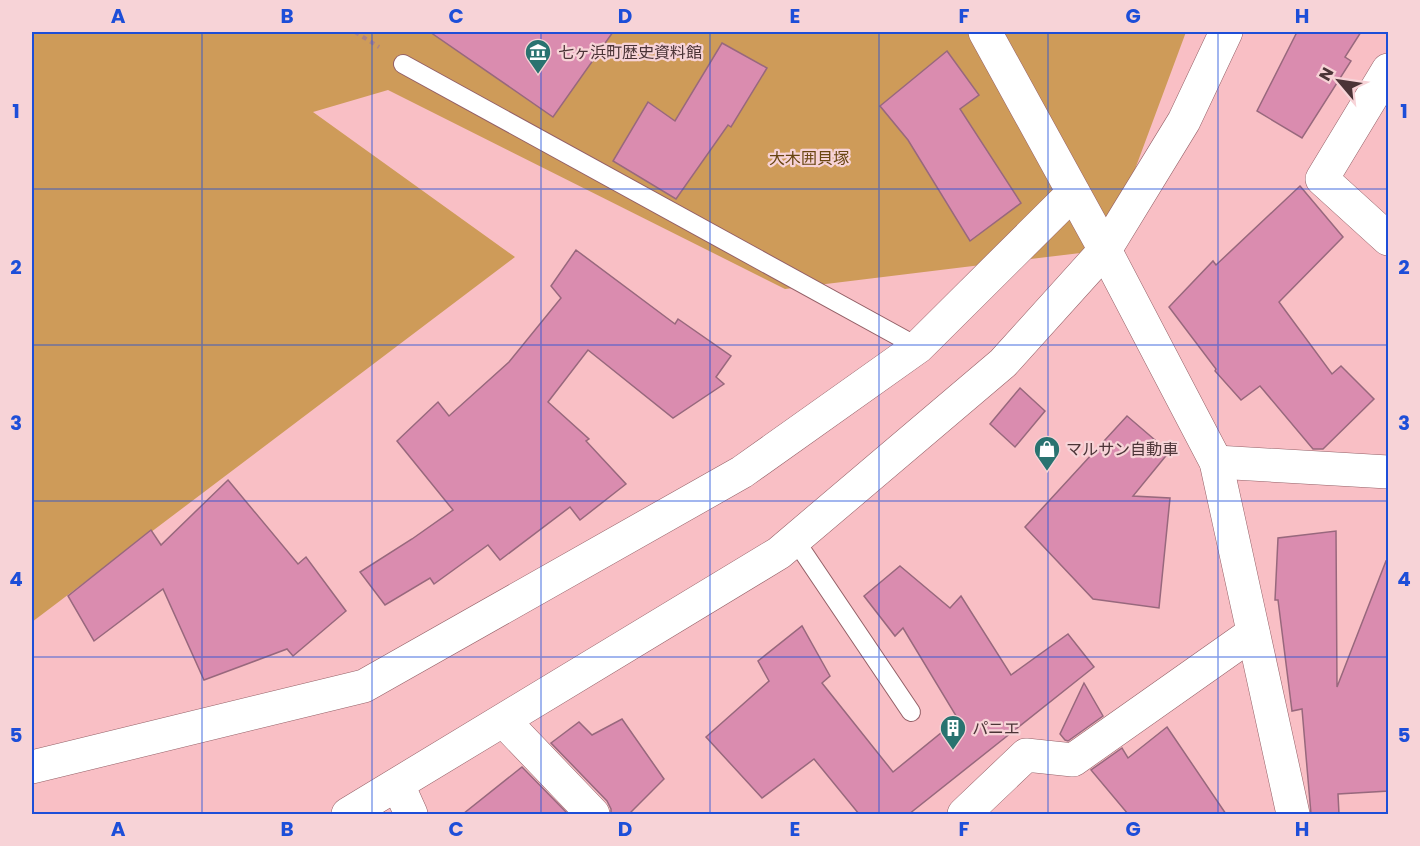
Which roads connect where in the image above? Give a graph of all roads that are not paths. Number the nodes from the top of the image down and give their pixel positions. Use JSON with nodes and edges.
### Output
{"nodes":[{"id":1,"x":985,"y":32,"type":"edge"},
{"id":2,"x":1226,"y":32,"type":"edge"},
{"id":3,"x":403,"y":64,"type":"dead end"},
{"id":4,"x":1389,"y":70,"type":"edge"},
{"id":5,"x":1074,"y":193,"type":"junction"},
{"id":6,"x":1389,"y":239,"type":"edge"},
{"id":7,"x":1105,"y":250,"type":"junction"},
{"id":8,"x":918,"y":347,"type":"junction"},
{"id":9,"x":1216,"y":462,"type":"junction"},
{"id":10,"x":1389,"y":472,"type":"edge"},
{"id":11,"x":795,"y":540,"type":"junction"},
{"id":12,"x":1253,"y":633,"type":"junction"},
{"id":13,"x":911,"y":712,"type":"dead end"},
{"id":14,"x":504,"y":721,"type":"junction"},
{"id":15,"x":32,"y":767,"type":"edge"},
{"id":16,"x":398,"y":785,"type":"junction"},
{"id":17,"x":348,"y":814,"type":"edge"},
{"id":18,"x":411,"y":814,"type":"edge"},
{"id":19,"x":593,"y":814,"type":"edge"},
{"id":20,"x":964,"y":814,"type":"edge"},
{"id":21,"x":1293,"y":814,"type":"edge"}],
"edges":[{"from":1,"to":5,"type":"street"},
{"from":2,"to":7,"type":"street"},
{"from":3,"to":8,"type":"lane"},
{"from":4,"to":6,"type":"street"},
{"from":5,"to":7,"type":"street"},
{"from":5,"to":8,"type":"street"},
{"from":7,"to":9,"type":"street"},
{"from":7,"to":11,"type":"street"},
{"from":8,"to":15,"type":"street"},
{"from":9,"to":10,"type":"street"},
{"from":9,"to":12,"type":"street"},
{"from":11,"to":13,"type":"lane"},
{"from":11,"to":14,"type":"street"},
{"from":12,"to":20,"type":"street"},
{"from":12,"to":21,"type":"street"},
{"from":14,"to":16,"type":"street"},
{"from":14,"to":19,"type":"street"},
{"from":16,"to":17,"type":"street"},
{"from":16,"to":18,"type":"street"}]}
